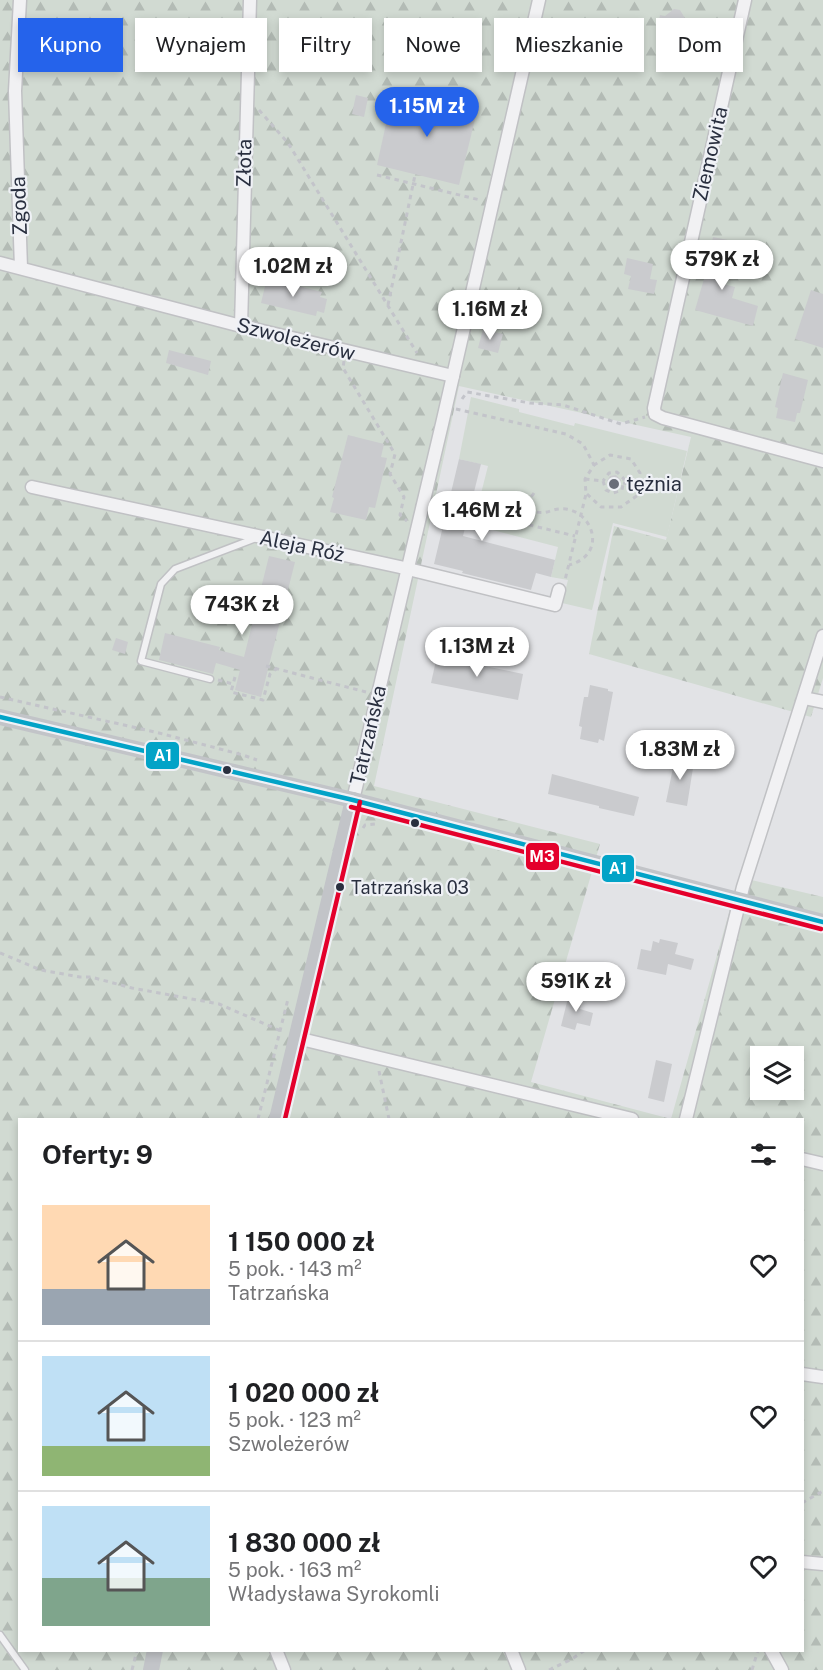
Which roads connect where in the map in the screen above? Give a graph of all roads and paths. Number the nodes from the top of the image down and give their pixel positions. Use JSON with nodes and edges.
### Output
{"nodes":[{"id":1,"x":20,"y":0,"type":"edge"},
{"id":2,"x":250,"y":0,"type":"edge"},
{"id":3,"x":538,"y":0,"type":"edge"},
{"id":4,"x":745,"y":0,"type":"edge"},
{"id":5,"x":246,"y":94,"type":"junction"},
{"id":6,"x":377,"y":175,"type":"dead end"},
{"id":7,"x":415,"y":175,"type":"dead end"},
{"id":8,"x":414,"y":184,"type":"junction"},
{"id":9,"x":493,"y":203,"type":"junction"},
{"id":10,"x":0,"y":263,"type":"edge"},
{"id":11,"x":21,"y":268,"type":"junction"},
{"id":12,"x":388,"y":305,"type":"junction"},
{"id":13,"x":240,"y":326,"type":"junction"},
{"id":14,"x":345,"y":351,"type":"junction"},
{"id":15,"x":428,"y":370,"type":"junction"},
{"id":16,"x":453,"y":376,"type":"junction"},
{"id":17,"x":451,"y":407,"type":"junction"},
{"id":18,"x":655,"y":414,"type":"junction"},
{"id":19,"x":823,"y":460,"type":"edge"},
{"id":20,"x":594,"y":465,"type":"junction"},
{"id":21,"x":585,"y":478,"type":"junction"},
{"id":22,"x":603,"y":481,"type":"junction"},
{"id":23,"x":623,"y":483,"type":"junction"},
{"id":24,"x":639,"y":485,"type":"junction"},
{"id":25,"x":32,"y":487,"type":"dead end"},
{"id":26,"x":534,"y":493,"type":"dead end"},
{"id":27,"x":586,"y":494,"type":"junction"},
{"id":28,"x":509,"y":499,"type":"dead end"},
{"id":29,"x":528,"y":509,"type":"junction"},
{"id":30,"x":579,"y":515,"type":"junction"},
{"id":31,"x":505,"y":519,"type":"junction"},
{"id":32,"x":409,"y":524,"type":"dead end"},
{"id":33,"x":259,"y":536,"type":"junction"},
{"id":34,"x":575,"y":536,"type":"junction"},
{"id":35,"x":569,"y":565,"type":"junction"},
{"id":36,"x":407,"y":569,"type":"junction"},
{"id":37,"x":562,"y":585,"type":"joint"},
{"id":38,"x":823,"y":636,"type":"edge"},
{"id":39,"x":266,"y":666,"type":"dead end"},
{"id":40,"x":277,"y":668,"type":"junction"},
{"id":41,"x":235,"y":677,"type":"dead end"},
{"id":42,"x":210,"y":678,"type":"joint"},
{"id":43,"x":233,"y":684,"type":"junction"},
{"id":44,"x":377,"y":695,"type":"junction"},
{"id":45,"x":0,"y":697,"type":"edge"},
{"id":46,"x":804,"y":698,"type":"junction"},
{"id":47,"x":823,"y":702,"type":"edge"},
{"id":48,"x":0,"y":717,"type":"edge"},
{"id":49,"x":261,"y":762,"type":"dead end"},
{"id":50,"x":353,"y":800,"type":"junction"},
{"id":51,"x":376,"y":824,"type":"dead end"},
{"id":52,"x":360,"y":831,"type":"dead end"},
{"id":53,"x":740,"y":900,"type":"junction"},
{"id":54,"x":823,"y":922,"type":"edge"},
{"id":55,"x":0,"y":953,"type":"edge"},
{"id":56,"x":297,"y":1038,"type":"junction"},
{"id":57,"x":375,"y":1057,"type":"junction"},
{"id":58,"x":276,"y":1118,"type":"edge"},
{"id":59,"x":389,"y":1118,"type":"edge"},
{"id":60,"x":628,"y":1118,"type":"edge"},
{"id":61,"x":686,"y":1118,"type":"edge"},
{"id":62,"x":804,"y":1159,"type":"edge"},
{"id":63,"x":823,"y":1164,"type":"edge"},
{"id":64,"x":804,"y":1374,"type":"edge"},
{"id":65,"x":823,"y":1377,"type":"edge"},
{"id":66,"x":823,"y":1491,"type":"edge"},
{"id":67,"x":804,"y":1502,"type":"edge"},
{"id":68,"x":804,"y":1562,"type":"edge"},
{"id":69,"x":823,"y":1564,"type":"edge"},
{"id":70,"x":0,"y":1635,"type":"edge"},
{"id":71,"x":136,"y":1652,"type":"edge"},
{"id":72,"x":155,"y":1652,"type":"edge"},
{"id":73,"x":277,"y":1652,"type":"edge"},
{"id":74,"x":512,"y":1652,"type":"edge"},
{"id":75,"x":582,"y":1652,"type":"edge"},
{"id":76,"x":757,"y":1652,"type":"edge"},
{"id":77,"x":772,"y":1652,"type":"edge"},
{"id":78,"x":26,"y":1670,"type":"edge"},
{"id":79,"x":132,"y":1670,"type":"edge"},
{"id":80,"x":151,"y":1670,"type":"edge"},
{"id":81,"x":285,"y":1670,"type":"edge"},
{"id":82,"x":519,"y":1670,"type":"edge"},
{"id":83,"x":549,"y":1670,"type":"edge"},
{"id":84,"x":752,"y":1670,"type":"edge"},
{"id":85,"x":782,"y":1670,"type":"edge"}],
"edges":[{"from":1,"to":11,"type":"street","name":"Zgoda"},
{"from":2,"to":5,"type":"street","name":"Złota"},
{"from":3,"to":9,"type":"street","name":"Tatrzańska"},
{"from":4,"to":18,"type":"street","name":"Ziemowita"},
{"from":5,"to":12,"type":"path"},
{"from":5,"to":13,"type":"street","name":"Złota"},
{"from":6,"to":8,"type":"path"},
{"from":7,"to":8,"type":"path"},
{"from":8,"to":9,"type":"path"},
{"from":8,"to":12,"type":"path"},
{"from":9,"to":16,"type":"street","name":"Tatrzańska"},
{"from":10,"to":11,"type":"street","name":"Szwoleżerów"},
{"from":11,"to":13,"type":"street","name":"Szwoleżerów"},
{"from":12,"to":15,"type":"path"},
{"from":13,"to":14,"type":"street","name":"Szwoleżerów"},
{"from":14,"to":15,"type":"street","name":"Szwoleżerów"},
{"from":14,"to":32,"type":"path"},
{"from":15,"to":16,"type":"street","name":"Szwoleżerów"},
{"from":16,"to":17,"type":"street","name":"Tatrzańska"},
{"from":17,"to":18,"type":"path"},
{"from":17,"to":20,"type":"path"},
{"from":17,"to":36,"type":"street","name":"Tatrzańska"},
{"from":18,"to":19,"type":"street"},
{"from":20,"to":21,"type":"path"},
{"from":20,"to":24,"type":"path"},
{"from":21,"to":22,"type":"path"},
{"from":21,"to":27,"type":"path"},
{"from":22,"to":23,"type":"path"},
{"from":22,"to":23,"type":"path"},
{"from":23,"to":24,"type":"path"},
{"from":24,"to":27,"type":"path"},
{"from":25,"to":33,"type":"street","name":"Aleja Róż"},
{"from":26,"to":29,"type":"path"},
{"from":27,"to":30,"type":"path"},
{"from":28,"to":31,"type":"path"},
{"from":29,"to":30,"type":"path"},
{"from":29,"to":31,"type":"path"},
{"from":30,"to":34,"type":"path"},
{"from":30,"to":35,"type":"path"},
{"from":31,"to":34,"type":"path"},
{"from":33,"to":36,"type":"street","name":"Aleja Róż"},
{"from":33,"to":42,"type":"lane"},
{"from":34,"to":35,"type":"path"},
{"from":35,"to":37,"type":"path"},
{"from":36,"to":37,"type":"street","name":"Aleja Róż"},
{"from":36,"to":44,"type":"street","name":"Tatrzańska"},
{"from":38,"to":46,"type":"street"},
{"from":39,"to":40,"type":"path"},
{"from":40,"to":43,"type":"path"},
{"from":40,"to":44,"type":"path"},
{"from":41,"to":43,"type":"path"},
{"from":42,"to":43,"type":"path"},
{"from":44,"to":50,"type":"street","name":"Tatrzańska"},
{"from":45,"to":49,"type":"path"},
{"from":46,"to":47,"type":"street"},
{"from":46,"to":53,"type":"street"},
{"from":48,"to":50,"type":"street"},
{"from":50,"to":53,"type":"street"},
{"from":50,"to":56,"type":"street","name":"Tatrzańska"},
{"from":51,"to":52,"type":"path"},
{"from":53,"to":54,"type":"street"},
{"from":53,"to":61,"type":"street"},
{"from":55,"to":56,"type":"path"},
{"from":56,"to":57,"type":"street"},
{"from":56,"to":58,"type":"street","name":"Tatrzańska"},
{"from":57,"to":59,"type":"path"},
{"from":57,"to":60,"type":"street"},
{"from":62,"to":63,"type":"street"},
{"from":64,"to":65,"type":"street"},
{"from":66,"to":67,"type":"path"},
{"from":68,"to":69,"type":"street"},
{"from":70,"to":78,"type":"lane"},
{"from":71,"to":79,"type":"path"},
{"from":72,"to":80,"type":"street"},
{"from":73,"to":81,"type":"street"},
{"from":74,"to":82,"type":"street"},
{"from":75,"to":83,"type":"path"},
{"from":76,"to":84,"type":"path"},
{"from":77,"to":85,"type":"street"}]}
